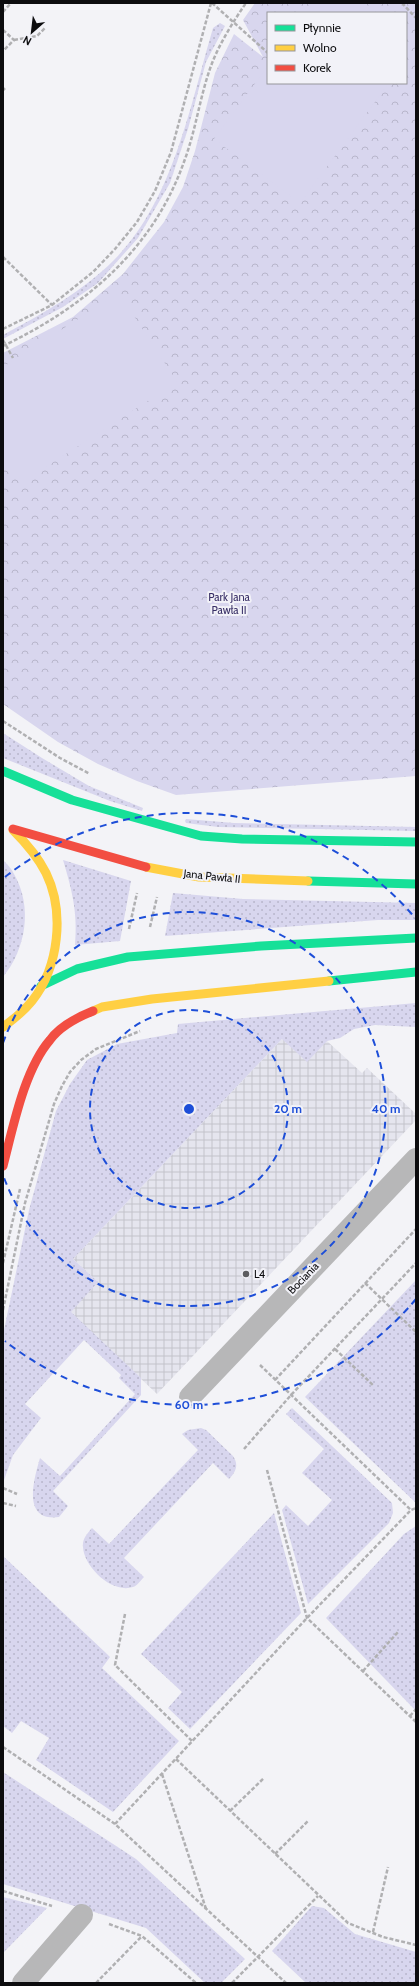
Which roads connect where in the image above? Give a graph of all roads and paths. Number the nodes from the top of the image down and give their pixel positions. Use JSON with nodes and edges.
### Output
{"nodes":[{"id":1,"x":11,"y":3,"type":"edge"},
{"id":2,"x":212,"y":3,"type":"edge"},
{"id":3,"x":246,"y":3,"type":"edge"},
{"id":4,"x":402,"y":3,"type":"edge"},
{"id":5,"x":3,"y":12,"type":"edge"},
{"id":6,"x":416,"y":18,"type":"edge"},
{"id":7,"x":234,"y":21,"type":"junction"},
{"id":8,"x":45,"y":28,"type":"dead end"},
{"id":9,"x":3,"y":30,"type":"edge"},
{"id":10,"x":14,"y":40,"type":"junction"},
{"id":11,"x":3,"y":51,"type":"edge"},
{"id":12,"x":267,"y":52,"type":"edge"},
{"id":13,"x":3,"y":257,"type":"edge"},
{"id":14,"x":52,"y":305,"type":"junction"},
{"id":15,"x":3,"y":329,"type":"edge"},
{"id":16,"x":3,"y":340,"type":"edge"},
{"id":17,"x":4,"y":346,"type":"edge"},
{"id":18,"x":13,"y":358,"type":"dead end"},
{"id":19,"x":3,"y":721,"type":"edge"},
{"id":20,"x":3,"y":771,"type":"edge"},
{"id":21,"x":92,"y":775,"type":"dead end"},
{"id":22,"x":3,"y":822,"type":"edge"},
{"id":23,"x":13,"y":829,"type":"junction"},
{"id":24,"x":416,"y":842,"type":"edge"},
{"id":25,"x":142,"y":866,"type":"junction"},
{"id":26,"x":162,"y":870,"type":"junction"},
{"id":27,"x":416,"y":884,"type":"edge"},
{"id":28,"x":416,"y":938,"type":"edge"},
{"id":29,"x":147,"y":955,"type":"junction"},
{"id":30,"x":128,"y":957,"type":"junction"},
{"id":31,"x":416,"y":972,"type":"edge"},
{"id":32,"x":41,"y":986,"type":"junction"},
{"id":33,"x":152,"y":999,"type":"junction"},
{"id":34,"x":4,"y":1028,"type":"edge"},
{"id":35,"x":416,"y":1159,"type":"edge"},
{"id":36,"x":3,"y":1166,"type":"edge"},
{"id":37,"x":22,"y":1181,"type":"dead end"},
{"id":38,"x":416,"y":1229,"type":"edge"},
{"id":39,"x":3,"y":1263,"type":"edge"},
{"id":40,"x":416,"y":1263,"type":"edge"},
{"id":41,"x":365,"y":1283,"type":"junction"},
{"id":42,"x":382,"y":1299,"type":"junction"},
{"id":43,"x":3,"y":1310,"type":"edge"},
{"id":44,"x":416,"y":1332,"type":"edge"},
{"id":45,"x":239,"y":1345,"type":"junction"},
{"id":46,"x":335,"y":1349,"type":"junction"},
{"id":47,"x":275,"y":1380,"type":"junction"},
{"id":48,"x":374,"y":1386,"type":"dead end"},
{"id":49,"x":291,"y":1395,"type":"junction"},
{"id":50,"x":190,"y":1397,"type":"dead end"},
{"id":51,"x":244,"y":1449,"type":"dead end"},
{"id":52,"x":267,"y":1470,"type":"dead end"},
{"id":53,"x":3,"y":1488,"type":"edge"},
{"id":54,"x":17,"y":1494,"type":"dead end"},
{"id":55,"x":3,"y":1503,"type":"edge"},
{"id":56,"x":16,"y":1506,"type":"dead end"},
{"id":57,"x":416,"y":1508,"type":"edge"},
{"id":58,"x":411,"y":1510,"type":"junction"},
{"id":59,"x":126,"y":1614,"type":"dead end"},
{"id":60,"x":307,"y":1618,"type":"junction"},
{"id":61,"x":398,"y":1632,"type":"dead end"},
{"id":62,"x":363,"y":1672,"type":"junction"},
{"id":63,"x":416,"y":1709,"type":"edge"},
{"id":64,"x":410,"y":1716,"type":"junction"},
{"id":65,"x":416,"y":1722,"type":"edge"},
{"id":66,"x":192,"y":1741,"type":"junction"},
{"id":67,"x":3,"y":1747,"type":"edge"},
{"id":68,"x":176,"y":1759,"type":"junction"},
{"id":69,"x":162,"y":1774,"type":"junction"},
{"id":70,"x":264,"y":1778,"type":"dead end"},
{"id":71,"x":230,"y":1811,"type":"junction"},
{"id":72,"x":308,"y":1820,"type":"dead end"},
{"id":73,"x":116,"y":1824,"type":"junction"},
{"id":74,"x":274,"y":1854,"type":"junction"},
{"id":75,"x":388,"y":1867,"type":"dead end"},
{"id":76,"x":318,"y":1896,"type":"junction"},
{"id":77,"x":207,"y":1909,"type":"junction"},
{"id":78,"x":82,"y":1915,"type":"dead end"},
{"id":79,"x":372,"y":1932,"type":"junction"},
{"id":80,"x":142,"y":1936,"type":"dead end"},
{"id":81,"x":416,"y":1945,"type":"edge"},
{"id":82,"x":257,"y":1956,"type":"junction"},
{"id":83,"x":23,"y":1983,"type":"edge"},
{"id":84,"x":96,"y":1983,"type":"edge"},
{"id":85,"x":232,"y":1983,"type":"edge"},
{"id":86,"x":286,"y":1983,"type":"edge"}],
"edges":[{"from":1,"to":5,"type":"path"},
{"from":2,"to":7,"type":"path"},
{"from":2,"to":14,"type":"path"},
{"from":3,"to":7,"type":"path"},
{"from":4,"to":6,"type":"path"},
{"from":7,"to":12,"type":"path"},
{"from":7,"to":17,"type":"path"},
{"from":8,"to":10,"type":"path"},
{"from":9,"to":10,"type":"path"},
{"from":10,"to":11,"type":"path"},
{"from":13,"to":14,"type":"path"},
{"from":14,"to":15,"type":"path"},
{"from":16,"to":17,"type":"path"},
{"from":17,"to":18,"type":"path"},
{"from":19,"to":21,"type":"path"},
{"from":20,"to":24,"type":"main road"},
{"from":22,"to":23,"type":"main road"},
{"from":23,"to":25,"type":"main road","name":"Jana Pawła II"},
{"from":23,"to":32,"type":"main road"},
{"from":25,"to":26,"type":"main road","name":"Jana Pawła II"},
{"from":25,"to":30,"type":"path"},
{"from":26,"to":27,"type":"main road","name":"Jana Pawła II"},
{"from":26,"to":29,"type":"path"},
{"from":28,"to":29,"type":"main road"},
{"from":29,"to":30,"type":"main road"},
{"from":30,"to":32,"type":"main road"},
{"from":31,"to":33,"type":"main road"},
{"from":32,"to":34,"type":"main road"},
{"from":33,"to":36,"type":"main road"},
{"from":33,"to":43,"type":"path"},
{"from":35,"to":45,"type":"street","name":"Bociania"},
{"from":37,"to":39,"type":"path"},
{"from":38,"to":41,"type":"path"},
{"from":40,"to":42,"type":"path"},
{"from":41,"to":42,"type":"path"},
{"from":41,"to":47,"type":"path"},
{"from":42,"to":44,"type":"path"},
{"from":42,"to":46,"type":"path"},
{"from":45,"to":47,"type":"path"},
{"from":45,"to":50,"type":"street","name":"Bociania"},
{"from":46,"to":48,"type":"path"},
{"from":46,"to":49,"type":"path"},
{"from":47,"to":49,"type":"path"},
{"from":49,"to":51,"type":"path"},
{"from":49,"to":58,"type":"path"},
{"from":52,"to":60,"type":"path"},
{"from":53,"to":54,"type":"path"},
{"from":55,"to":56,"type":"path"},
{"from":57,"to":58,"type":"path"},
{"from":58,"to":60,"type":"path"},
{"from":59,"to":66,"type":"path"},
{"from":60,"to":62,"type":"path"},
{"from":60,"to":66,"type":"path"},
{"from":61,"to":62,"type":"path"},
{"from":62,"to":64,"type":"path"},
{"from":63,"to":64,"type":"path"},
{"from":64,"to":65,"type":"path"},
{"from":66,"to":68,"type":"path"},
{"from":67,"to":73,"type":"path"},
{"from":68,"to":69,"type":"path"},
{"from":68,"to":71,"type":"path"},
{"from":69,"to":73,"type":"path"},
{"from":69,"to":77,"type":"path"},
{"from":70,"to":71,"type":"path"},
{"from":71,"to":74,"type":"path"},
{"from":72,"to":74,"type":"path"},
{"from":73,"to":77,"type":"path"},
{"from":74,"to":76,"type":"path"},
{"from":75,"to":79,"type":"path"},
{"from":76,"to":79,"type":"path"},
{"from":76,"to":82,"type":"path"},
{"from":77,"to":82,"type":"path"},
{"from":78,"to":83,"type":"street"},
{"from":79,"to":81,"type":"path"},
{"from":80,"to":84,"type":"path"},
{"from":82,"to":85,"type":"path"},
{"from":82,"to":86,"type":"path"}]}
